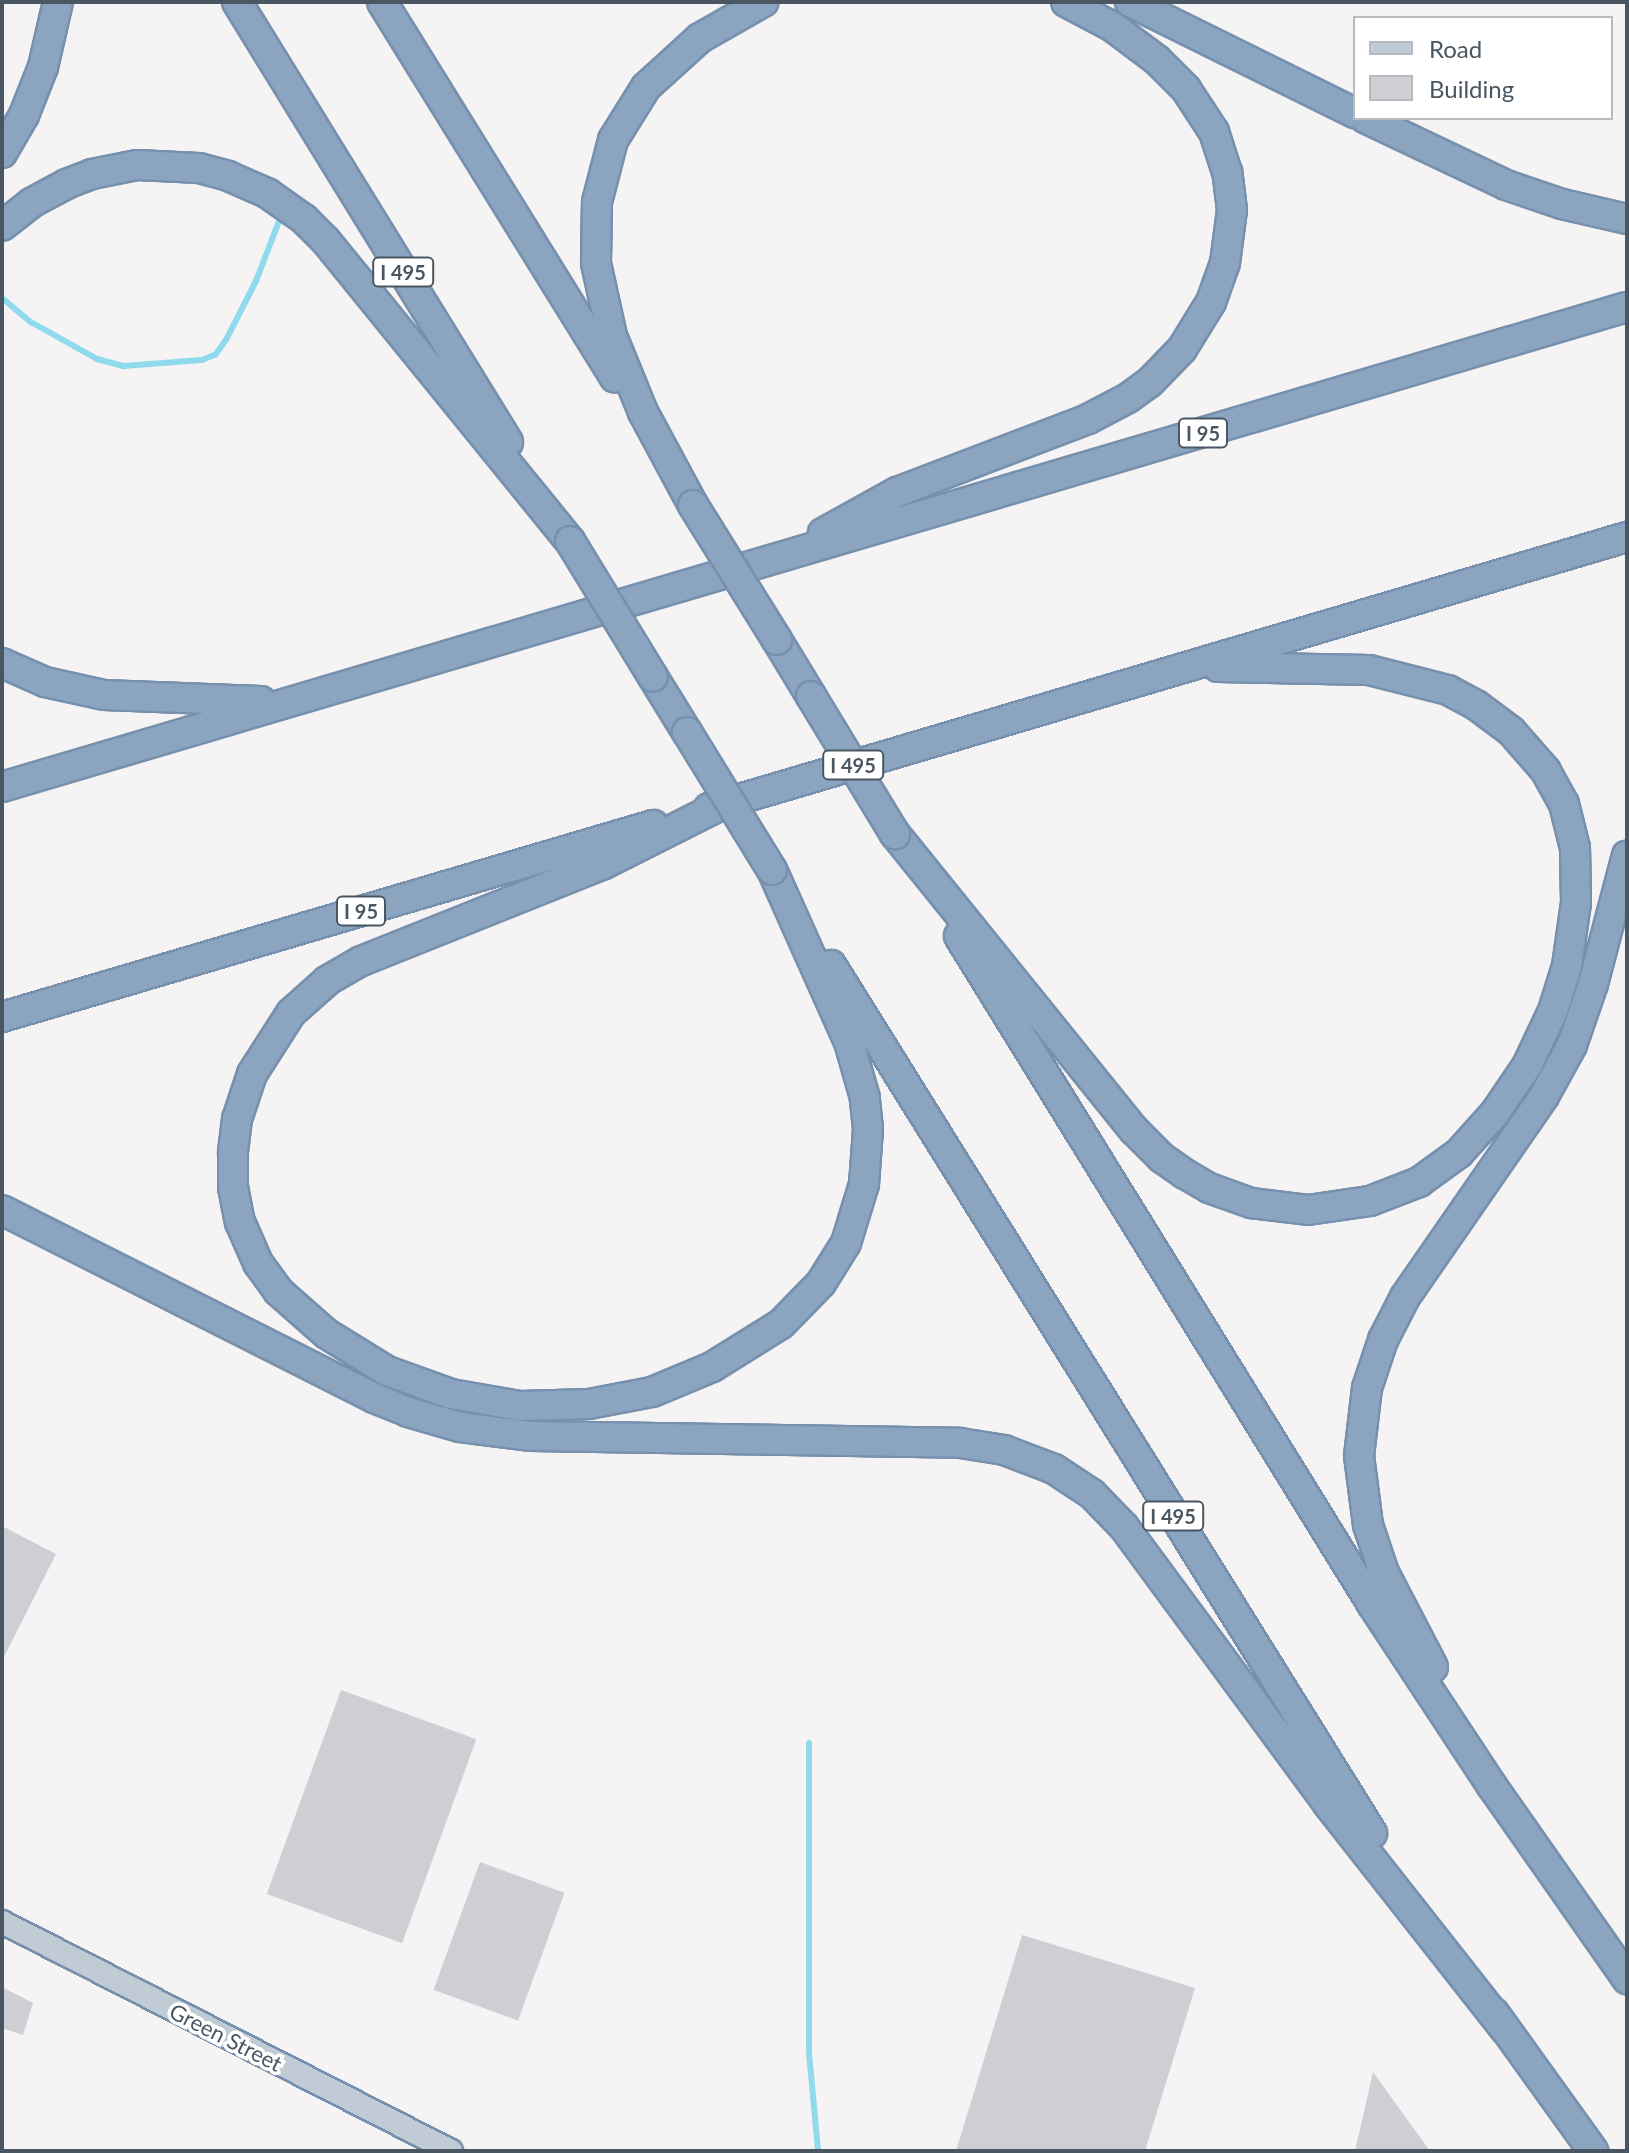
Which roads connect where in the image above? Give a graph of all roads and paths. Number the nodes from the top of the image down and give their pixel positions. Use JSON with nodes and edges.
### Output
{"nodes":[{"id":1,"x":58,"y":2,"type":"edge"},
{"id":2,"x":237,"y":2,"type":"edge"},
{"id":3,"x":382,"y":2,"type":"edge"},
{"id":4,"x":763,"y":2,"type":"edge"},
{"id":5,"x":1066,"y":2,"type":"edge"},
{"id":6,"x":1130,"y":2,"type":"edge"},
{"id":7,"x":1353,"y":112,"type":"edge"},
{"id":8,"x":1369,"y":120,"type":"edge"},
{"id":9,"x":2,"y":153,"type":"edge"},
{"id":10,"x":1627,"y":219,"type":"edge"},
{"id":11,"x":2,"y":226,"type":"edge"},
{"id":12,"x":1627,"y":307,"type":"edge"},
{"id":13,"x":693,"y":505,"type":"junction"},
{"id":14,"x":1627,"y":537,"type":"edge"},
{"id":15,"x":570,"y":541,"type":"junction"},
{"id":16,"x":779,"y":558,"type":"junction"},
{"id":17,"x":2,"y":663,"type":"edge"},
{"id":18,"x":1185,"y":667,"type":"junction"},
{"id":19,"x":294,"y":701,"type":"junction"},
{"id":20,"x":2,"y":787,"type":"edge"},
{"id":21,"x":721,"y":805,"type":"junction"},
{"id":22,"x":895,"y":834,"type":"junction"},
{"id":23,"x":1627,"y":855,"type":"edge"},
{"id":24,"x":772,"y":870,"type":"junction"},
{"id":25,"x":2,"y":1017,"type":"edge"},
{"id":26,"x":2,"y":1210,"type":"edge"},
{"id":27,"x":1533,"y":1846,"type":"junction"},
{"id":28,"x":2,"y":1922,"type":"edge"},
{"id":29,"x":1627,"y":1979,"type":"edge"},
{"id":30,"x":1504,"y":2028,"type":"junction"},
{"id":31,"x":451,"y":2151,"type":"edge"},
{"id":32,"x":1593,"y":2151,"type":"edge"}],
"edges":[{"from":1,"to":9,"type":"highway"},
{"from":2,"to":15,"type":"highway","number":"I 495"},
{"from":3,"to":13,"type":"highway","number":"I 495"},
{"from":4,"to":13,"type":"highway"},
{"from":5,"to":16,"type":"highway"},
{"from":6,"to":7,"type":"highway"},
{"from":8,"to":10,"type":"highway"},
{"from":11,"to":15,"type":"highway"},
{"from":12,"to":16,"type":"highway","number":"I 95"},
{"from":13,"to":22,"type":"highway","number":"I 495","bridge":true},
{"from":14,"to":18,"type":"highway","number":"I 95"},
{"from":15,"to":24,"type":"highway","number":"I 495","bridge":true},
{"from":16,"to":19,"type":"highway","number":"I 95"},
{"from":17,"to":19,"type":"highway"},
{"from":18,"to":21,"type":"highway","number":"I 95"},
{"from":18,"to":22,"type":"highway"},
{"from":19,"to":20,"type":"highway","number":"I 95"},
{"from":21,"to":24,"type":"highway"},
{"from":21,"to":25,"type":"highway","number":"I 95"},
{"from":22,"to":27,"type":"highway","number":"I 495"},
{"from":23,"to":27,"type":"highway"},
{"from":24,"to":30,"type":"highway","number":"I 495"},
{"from":26,"to":30,"type":"highway"},
{"from":27,"to":29,"type":"highway","number":"I 495"},
{"from":28,"to":31,"type":"main road","name":"Green Street"},
{"from":30,"to":32,"type":"highway","number":"I 495"}]}
